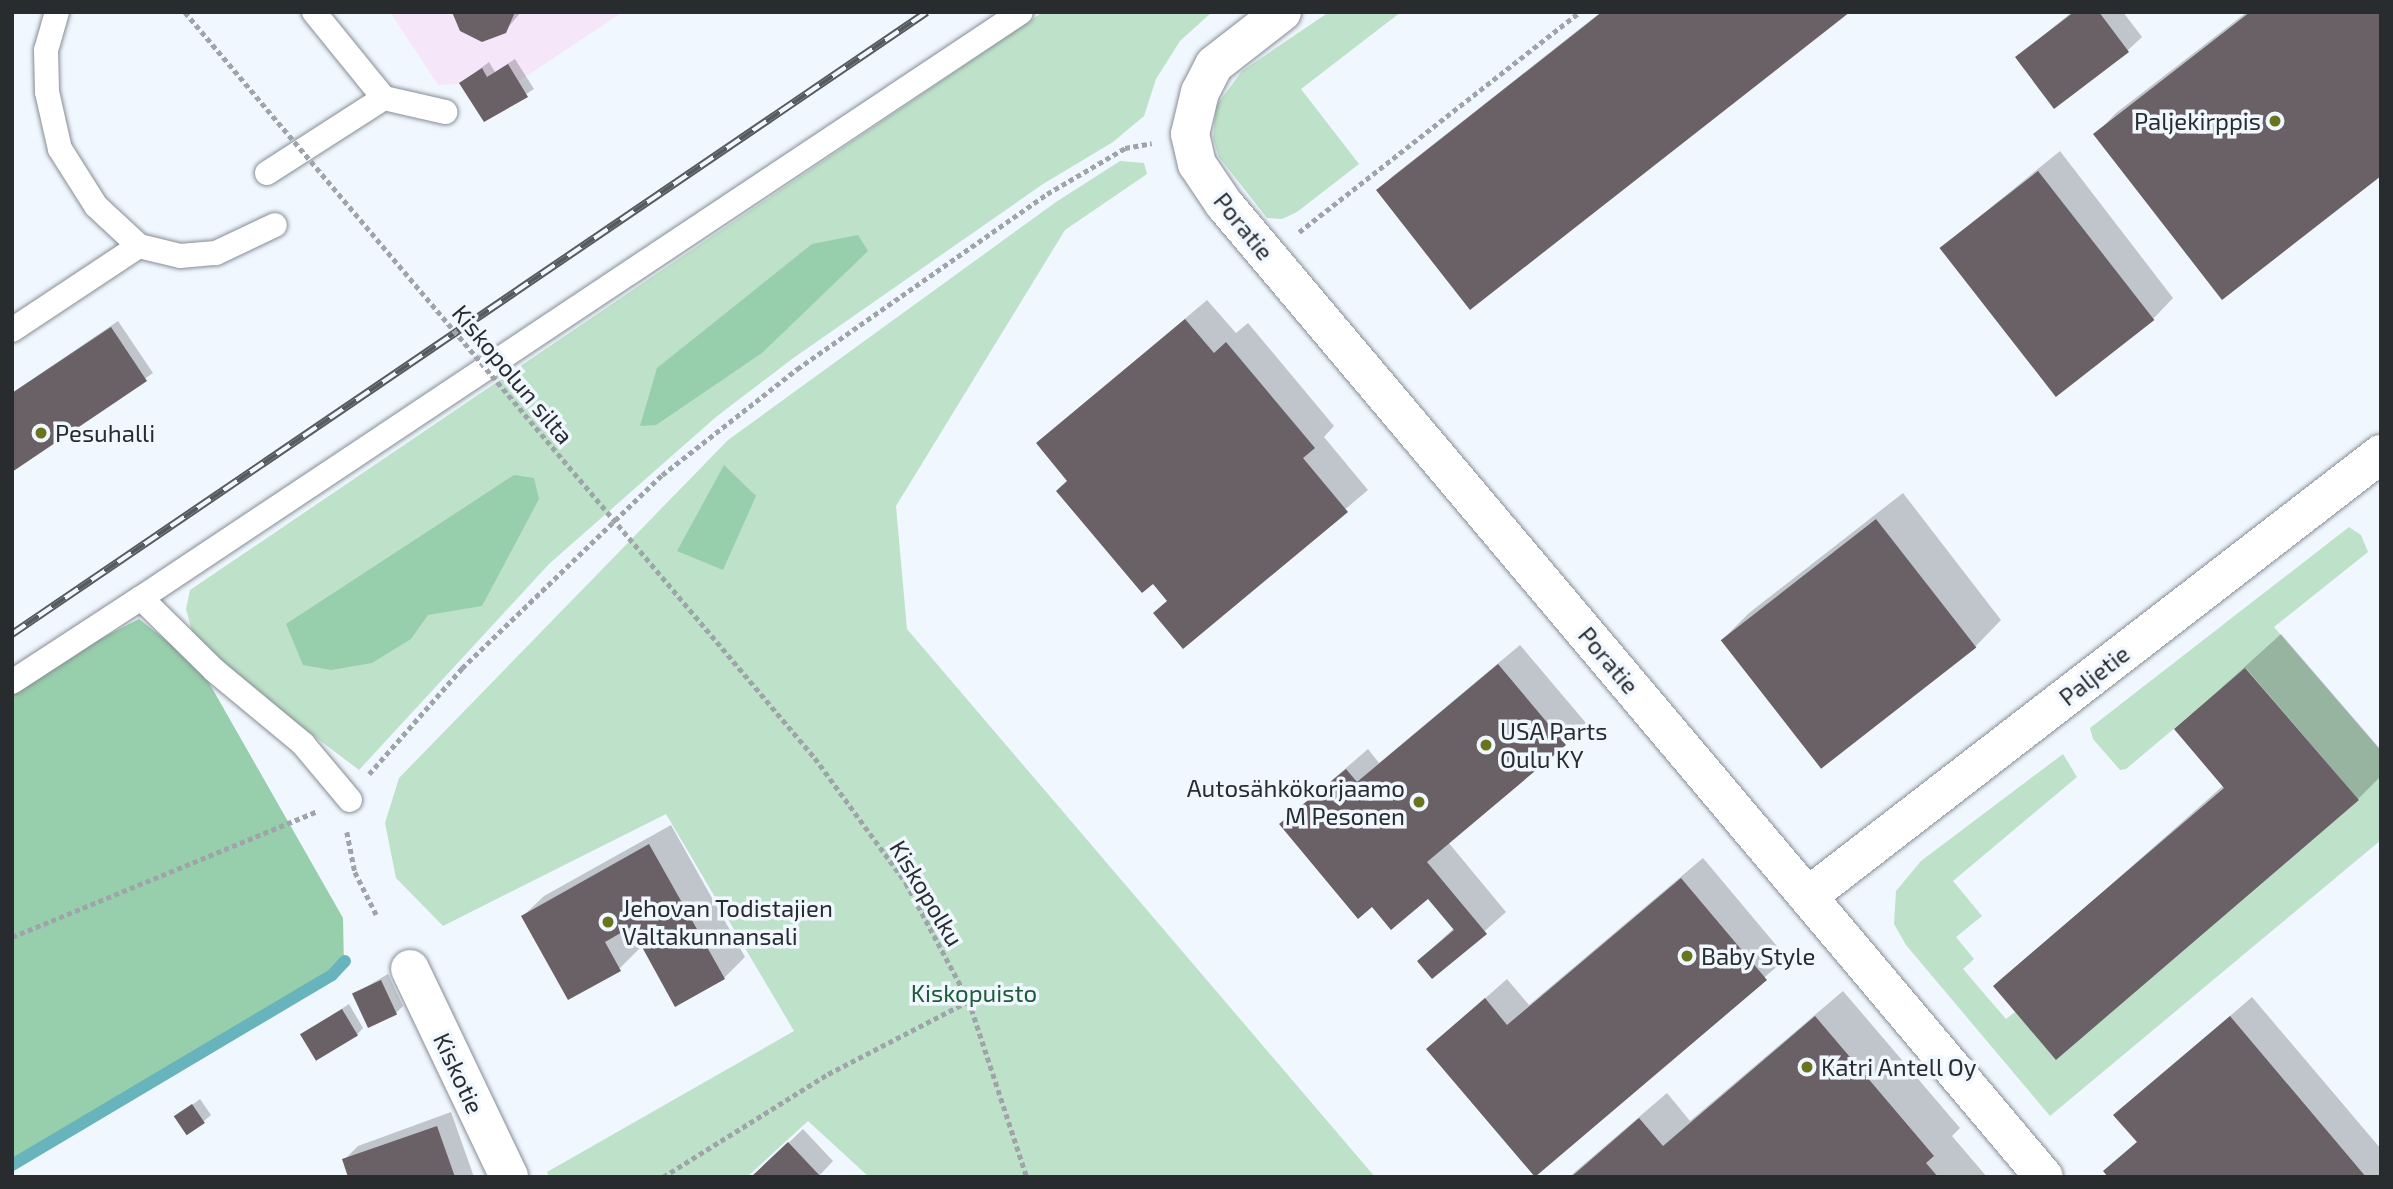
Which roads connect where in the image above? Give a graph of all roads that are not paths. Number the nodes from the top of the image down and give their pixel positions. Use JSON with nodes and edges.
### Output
{"nodes":[{"id":1,"x":57,"y":12,"type":"edge"},
{"id":2,"x":314,"y":12,"type":"edge"},
{"id":3,"x":1021,"y":12,"type":"edge"},
{"id":4,"x":1282,"y":12,"type":"edge"},
{"id":5,"x":384,"y":98,"type":"junction"},
{"id":6,"x":445,"y":112,"type":"dead end"},
{"id":7,"x":267,"y":173,"type":"dead end"},
{"id":8,"x":275,"y":225,"type":"dead end"},
{"id":9,"x":139,"y":246,"type":"junction"},
{"id":10,"x":12,"y":330,"type":"edge"},
{"id":11,"x":2381,"y":454,"type":"edge"},
{"id":12,"x":141,"y":598,"type":"junction"},
{"id":13,"x":12,"y":682,"type":"edge"},
{"id":14,"x":350,"y":800,"type":"road end"},
{"id":15,"x":1808,"y":896,"type":"junction"},
{"id":16,"x":410,"y":969,"type":"dead end"},
{"id":17,"x":509,"y":1177,"type":"edge"},
{"id":18,"x":2043,"y":1177,"type":"edge"}],
"edges":[{"from":1,"to":9,"type":"lane"},
{"from":2,"to":5,"type":"lane"},
{"from":3,"to":12,"type":"lane"},
{"from":4,"to":15,"type":"street","name":"Poratie"},
{"from":5,"to":6,"type":"lane"},
{"from":5,"to":7,"type":"lane"},
{"from":8,"to":9,"type":"lane"},
{"from":9,"to":10,"type":"lane"},
{"from":11,"to":15,"type":"street","name":"Paljetie"},
{"from":12,"to":13,"type":"lane"},
{"from":12,"to":14,"type":"lane"},
{"from":15,"to":18,"type":"street","name":"Poratie"},
{"from":16,"to":17,"type":"street","name":"Kiskotie"}]}
